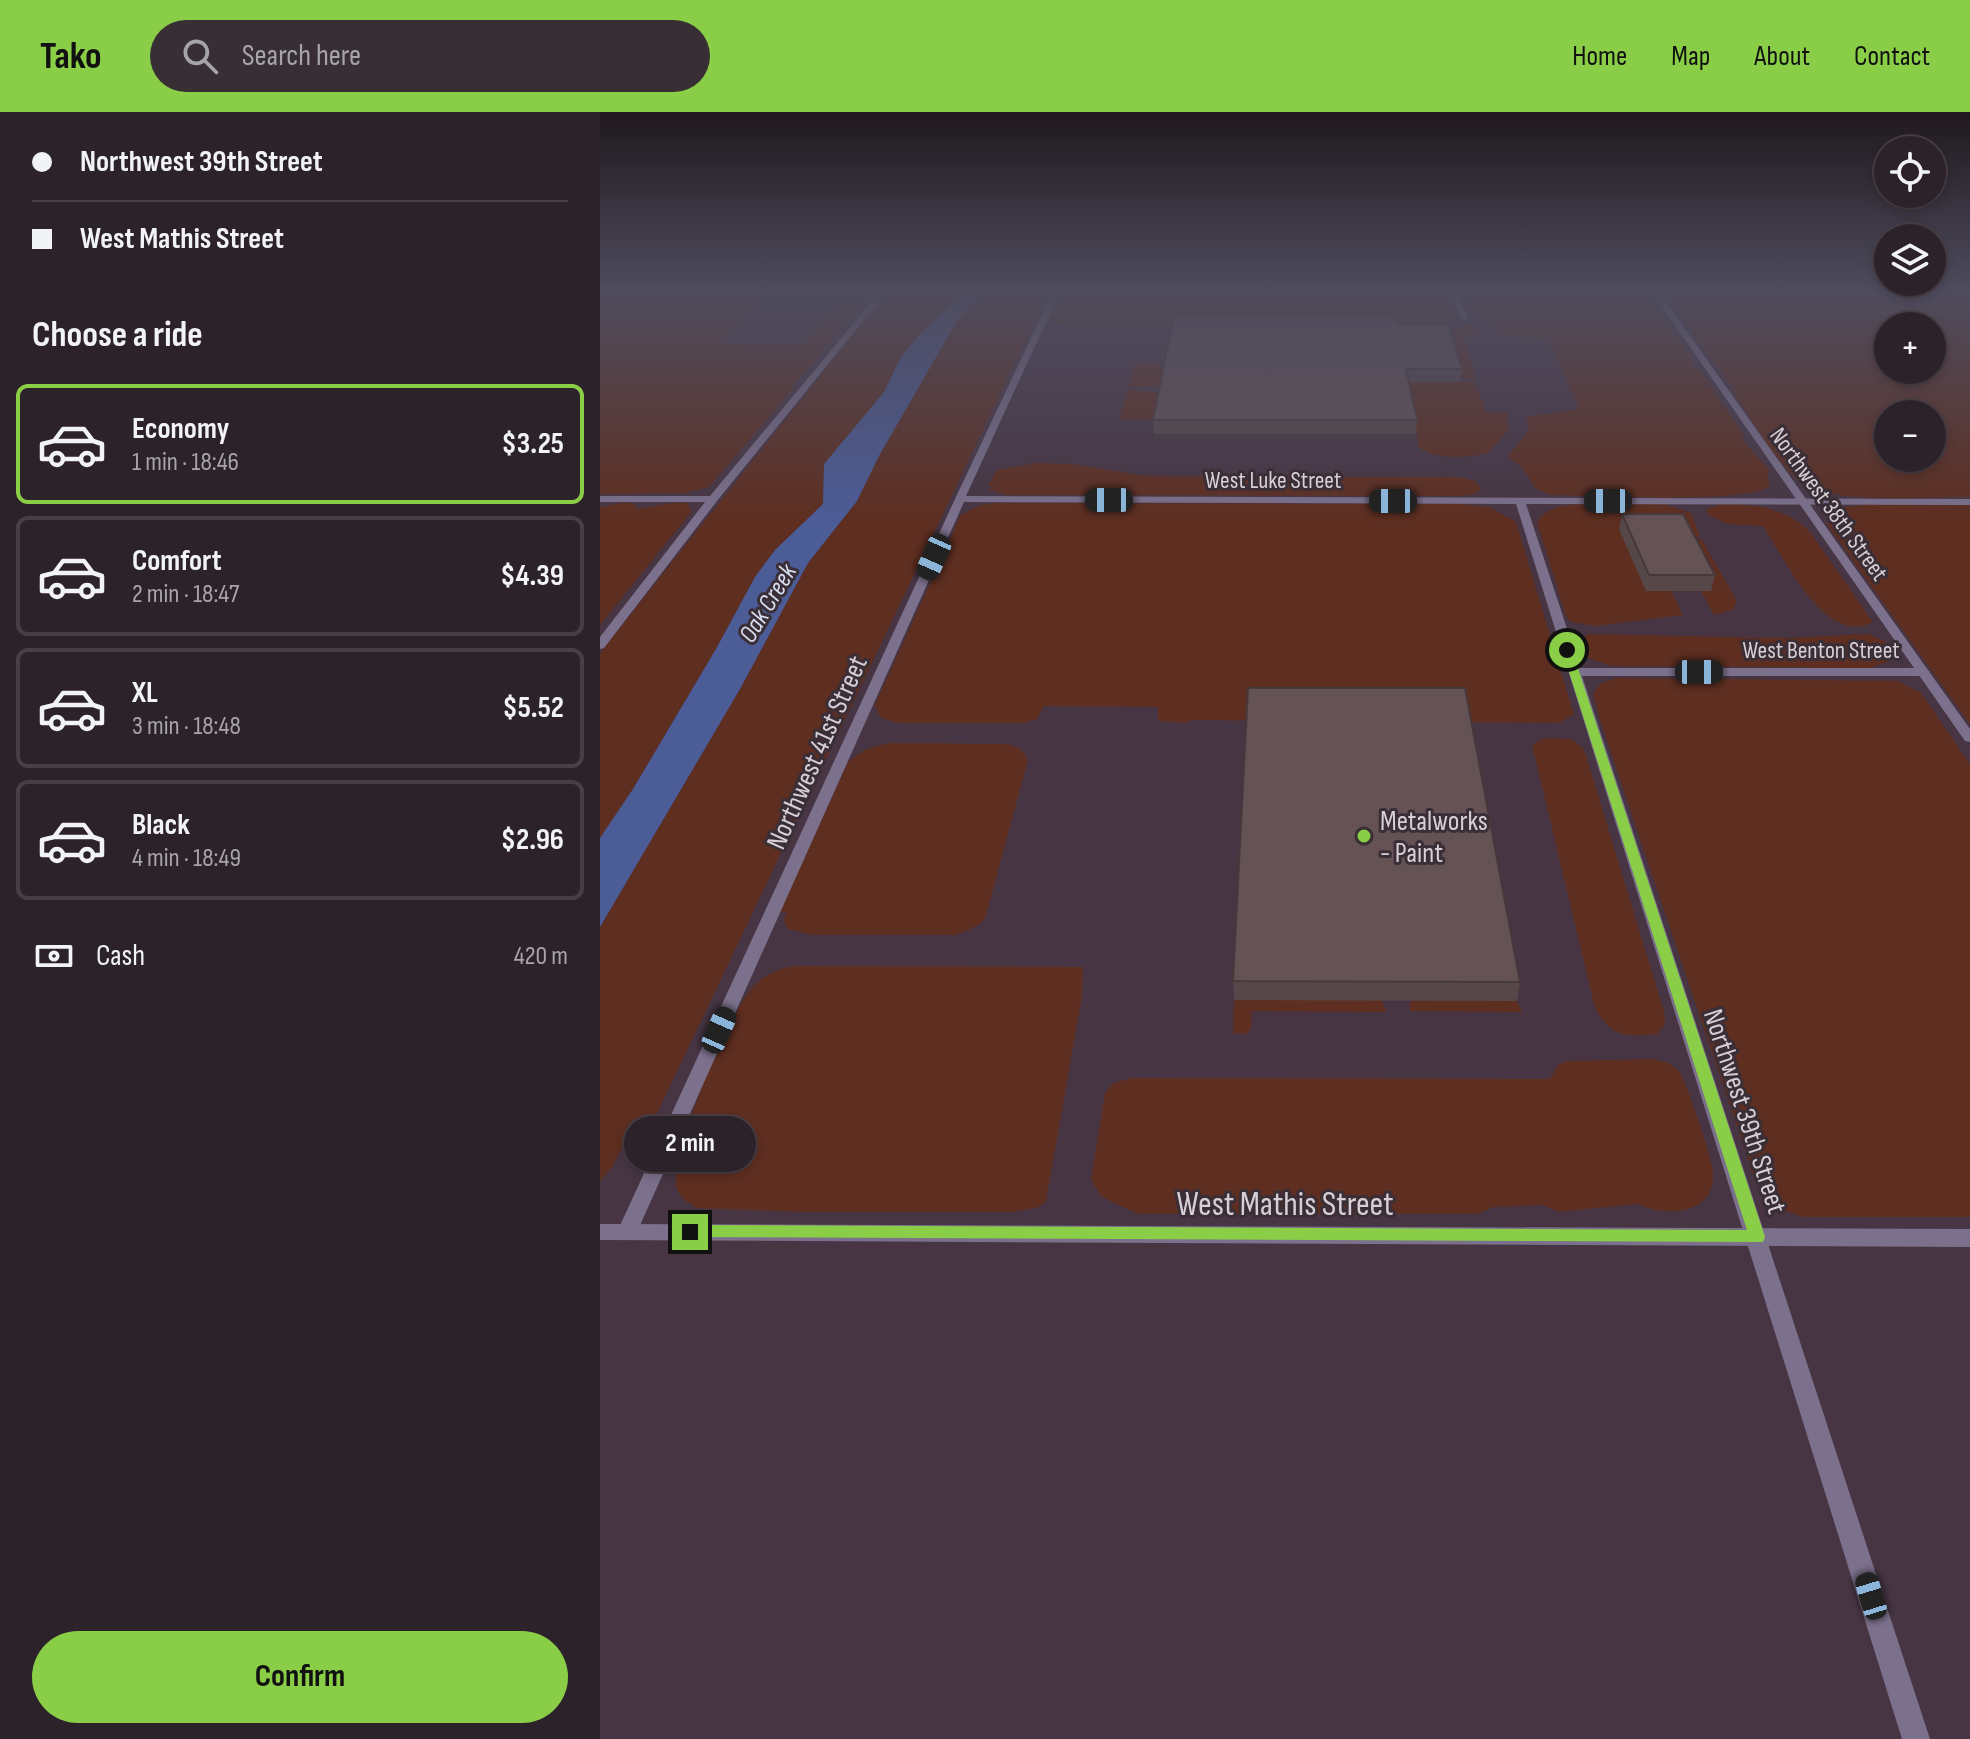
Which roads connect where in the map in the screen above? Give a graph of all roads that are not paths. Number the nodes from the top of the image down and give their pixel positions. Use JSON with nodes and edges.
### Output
{"nodes":[{"id":1,"x":819,"y":370,"type":"edge"},
{"id":2,"x":1020,"y":370,"type":"edge"},
{"id":3,"x":1710,"y":370,"type":"edge"},
{"id":4,"x":600,"y":499,"type":"edge"},
{"id":5,"x":713,"y":499,"type":"junction"},
{"id":6,"x":960,"y":499,"type":"junction"},
{"id":7,"x":1520,"y":501,"type":"junction"},
{"id":8,"x":1803,"y":501,"type":"junction"},
{"id":9,"x":1970,"y":502,"type":"edge"},
{"id":10,"x":600,"y":645,"type":"edge"},
{"id":11,"x":1574,"y":672,"type":"junction"},
{"id":12,"x":1924,"y":672,"type":"junction"},
{"id":13,"x":1970,"y":738,"type":"edge"},
{"id":14,"x":600,"y":1232,"type":"edge"},
{"id":15,"x":627,"y":1232,"type":"junction"},
{"id":16,"x":1757,"y":1237,"type":"junction"},
{"id":17,"x":1970,"y":1238,"type":"edge"},
{"id":18,"x":1916,"y":1739,"type":"edge"}],
"edges":[{"from":1,"to":5,"type":"street"},
{"from":2,"to":6,"type":"street","name":"Northwest 41st Street"},
{"from":3,"to":8,"type":"street","name":"Northwest 38th Street"},
{"from":4,"to":5,"type":"street"},
{"from":5,"to":10,"type":"street"},
{"from":6,"to":7,"type":"street","name":"West Luke Street"},
{"from":6,"to":15,"type":"street","name":"Northwest 41st Street"},
{"from":7,"to":8,"type":"street","name":"West Luke Street"},
{"from":7,"to":11,"type":"street","name":"Northwest 39th Street"},
{"from":8,"to":9,"type":"street","name":"West Luke Street"},
{"from":8,"to":12,"type":"street","name":"Northwest 38th Street"},
{"from":11,"to":12,"type":"street","name":"West Benton Street"},
{"from":11,"to":16,"type":"street","name":"Northwest 39th Street"},
{"from":12,"to":13,"type":"street","name":"Northwest 38th Street"},
{"from":14,"to":15,"type":"street","name":"West Mathis Street"},
{"from":15,"to":16,"type":"street","name":"West Mathis Street"},
{"from":16,"to":17,"type":"street","name":"West Mathis Street"},
{"from":16,"to":18,"type":"street","name":"Northwest 39th Street"}]}
